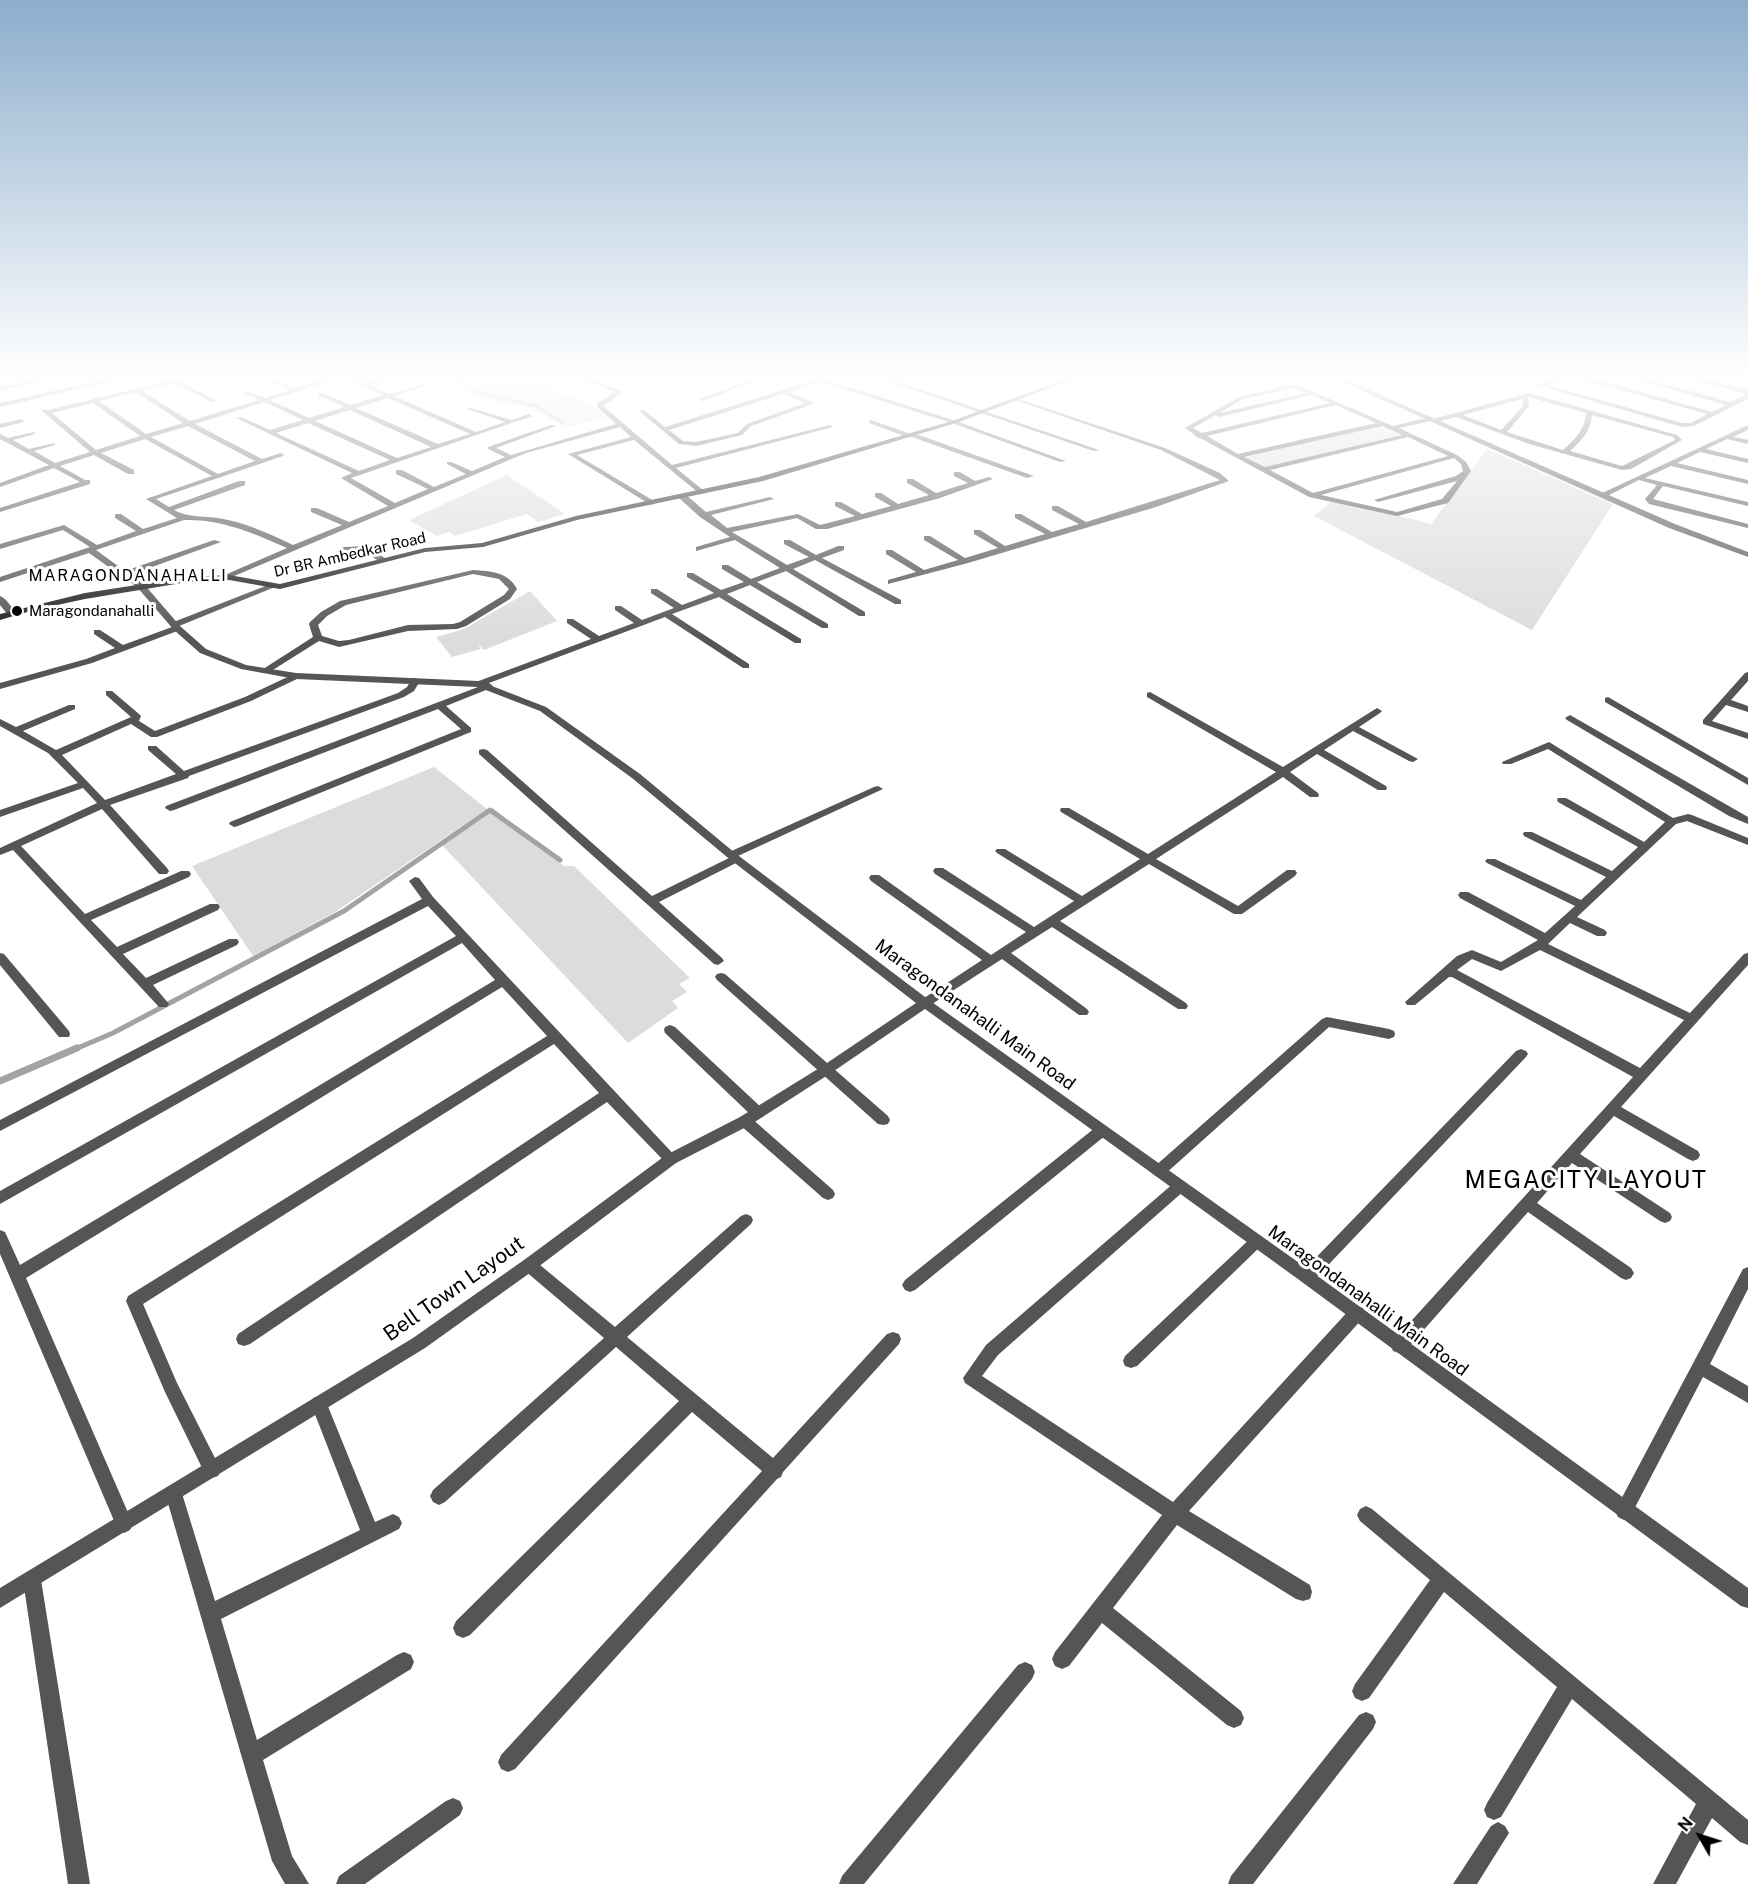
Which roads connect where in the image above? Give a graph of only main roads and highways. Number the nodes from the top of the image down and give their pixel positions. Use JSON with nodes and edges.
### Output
{"nodes":[{"id":1,"x":816,"y":463,"type":"edge"},
{"id":2,"x":0,"y":617,"type":"edge"}],
"edges":[{"from":1,"to":2,"type":"main road","name":"Dr BR Ambedkar Road"}]}
